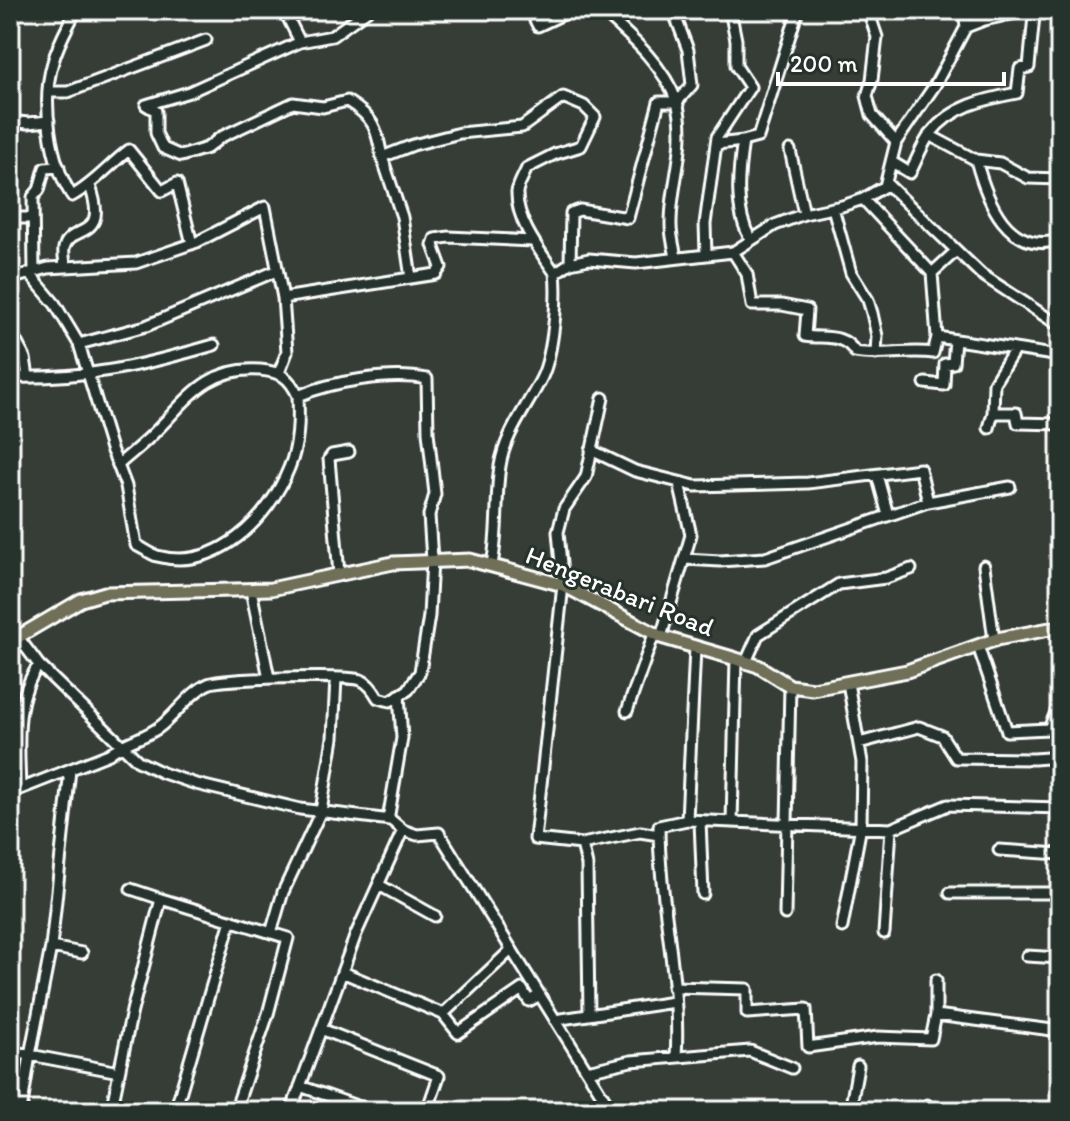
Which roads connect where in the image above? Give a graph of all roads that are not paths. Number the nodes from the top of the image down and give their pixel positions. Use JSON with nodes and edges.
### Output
{"nodes":[{"id":1,"x":76,"y":10,"type":"edge"},
{"id":2,"x":284,"y":10,"type":"edge"},
{"id":3,"x":368,"y":10,"type":"edge"},
{"id":4,"x":530,"y":10,"type":"edge"},
{"id":5,"x":572,"y":10,"type":"edge"},
{"id":6,"x":601,"y":10,"type":"edge"},
{"id":7,"x":673,"y":10,"type":"edge"},
{"id":8,"x":730,"y":10,"type":"edge"},
{"id":9,"x":798,"y":10,"type":"edge"},
{"id":10,"x":868,"y":10,"type":"edge"},
{"id":11,"x":964,"y":10,"type":"edge"},
{"id":12,"x":1030,"y":10,"type":"edge"},
{"id":13,"x":966,"y":27,"type":"junction"},
{"id":14,"x":206,"y":40,"type":"dead end"},
{"id":15,"x":300,"y":42,"type":"junction"},
{"id":16,"x":48,"y":92,"type":"junction"},
{"id":17,"x":677,"y":102,"type":"junction"},
{"id":18,"x":10,"y":121,"type":"edge"},
{"id":19,"x":49,"y":121,"type":"junction"},
{"id":20,"x":929,"y":135,"type":"junction"},
{"id":21,"x":743,"y":141,"type":"junction"},
{"id":22,"x":896,"y":142,"type":"junction"},
{"id":23,"x":717,"y":144,"type":"junction"},
{"id":24,"x":790,"y":150,"type":"dead end"},
{"id":25,"x":382,"y":157,"type":"junction"},
{"id":26,"x":976,"y":160,"type":"junction"},
{"id":27,"x":892,"y":162,"type":"junction"},
{"id":28,"x":59,"y":167,"type":"junction"},
{"id":29,"x":1060,"y":179,"type":"edge"},
{"id":30,"x":886,"y":183,"type":"junction"},
{"id":31,"x":90,"y":186,"type":"junction"},
{"id":32,"x":863,"y":199,"type":"junction"},
{"id":33,"x":833,"y":208,"type":"junction"},
{"id":34,"x":804,"y":214,"type":"junction"},
{"id":35,"x":10,"y":218,"type":"edge"},
{"id":36,"x":33,"y":218,"type":"junction"},
{"id":37,"x":751,"y":240,"type":"junction"},
{"id":38,"x":1060,"y":240,"type":"edge"},
{"id":39,"x":533,"y":241,"type":"junction"},
{"id":40,"x":192,"y":244,"type":"junction"},
{"id":41,"x":956,"y":251,"type":"junction"},
{"id":42,"x":733,"y":252,"type":"junction"},
{"id":43,"x":706,"y":254,"type":"junction"},
{"id":44,"x":676,"y":257,"type":"junction"},
{"id":45,"x":570,"y":263,"type":"junction"},
{"id":46,"x":65,"y":267,"type":"junction"},
{"id":47,"x":276,"y":271,"type":"junction"},
{"id":48,"x":32,"y":272,"type":"junction"},
{"id":49,"x":555,"y":273,"type":"junction"},
{"id":50,"x":932,"y":273,"type":"junction"},
{"id":51,"x":411,"y":278,"type":"junction"},
{"id":52,"x":10,"y":279,"type":"edge"},
{"id":53,"x":283,"y":298,"type":"junction"},
{"id":54,"x":1060,"y":326,"type":"edge"},
{"id":55,"x":10,"y":330,"type":"edge"},
{"id":56,"x":937,"y":337,"type":"junction"},
{"id":57,"x":955,"y":340,"type":"junction"},
{"id":58,"x":79,"y":344,"type":"junction"},
{"id":59,"x":214,"y":345,"type":"dead end"},
{"id":60,"x":1015,"y":349,"type":"junction"},
{"id":61,"x":876,"y":354,"type":"junction"},
{"id":62,"x":1060,"y":356,"type":"edge"},
{"id":63,"x":279,"y":373,"type":"junction"},
{"id":64,"x":90,"y":374,"type":"junction"},
{"id":65,"x":10,"y":377,"type":"edge"},
{"id":66,"x":28,"y":377,"type":"junction"},
{"id":67,"x":925,"y":383,"type":"dead end"},
{"id":68,"x":298,"y":396,"type":"junction"},
{"id":69,"x":603,"y":398,"type":"dead end"},
{"id":70,"x":993,"y":413,"type":"junction"},
{"id":71,"x":1060,"y":424,"type":"edge"},
{"id":72,"x":989,"y":428,"type":"dead end"},
{"id":73,"x":591,"y":450,"type":"junction"},
{"id":74,"x":349,"y":452,"type":"dead end"},
{"id":75,"x":118,"y":465,"type":"junction"},
{"id":76,"x":877,"y":475,"type":"junction"},
{"id":77,"x":679,"y":483,"type":"junction"},
{"id":78,"x":1010,"y":487,"type":"dead end"},
{"id":79,"x":928,"y":502,"type":"junction"},
{"id":80,"x":888,"y":515,"type":"junction"},
{"id":81,"x":685,"y":559,"type":"junction"},
{"id":82,"x":432,"y":560,"type":"junction"},
{"id":83,"x":492,"y":564,"type":"junction"},
{"id":84,"x":984,"y":566,"type":"dead end"},
{"id":85,"x":911,"y":569,"type":"dead end"},
{"id":86,"x":339,"y":574,"type":"junction"},
{"id":87,"x":563,"y":585,"type":"junction"},
{"id":88,"x":251,"y":590,"type":"junction"},
{"id":89,"x":1060,"y":627,"type":"edge"},
{"id":90,"x":658,"y":635,"type":"junction"},
{"id":91,"x":14,"y":637,"type":"edge"},
{"id":92,"x":994,"y":640,"type":"junction"},
{"id":93,"x":978,"y":646,"type":"junction"},
{"id":94,"x":695,"y":648,"type":"junction"},
{"id":95,"x":741,"y":661,"type":"junction"},
{"id":96,"x":39,"y":665,"type":"junction"},
{"id":97,"x":269,"y":678,"type":"junction"},
{"id":98,"x":336,"y":678,"type":"junction"},
{"id":99,"x":848,"y":683,"type":"junction"},
{"id":100,"x":790,"y":686,"type":"junction"},
{"id":101,"x":399,"y":695,"type":"junction"},
{"id":102,"x":1060,"y":702,"type":"edge"},
{"id":103,"x":627,"y":711,"type":"dead end"},
{"id":104,"x":859,"y":743,"type":"junction"},
{"id":105,"x":120,"y":744,"type":"junction"},
{"id":106,"x":1060,"y":757,"type":"edge"},
{"id":107,"x":70,"y":770,"type":"junction"},
{"id":108,"x":15,"y":791,"type":"edge"},
{"id":109,"x":1060,"y":808,"type":"edge"},
{"id":110,"x":321,"y":811,"type":"junction"},
{"id":111,"x":388,"y":820,"type":"junction"},
{"id":112,"x":687,"y":820,"type":"junction"},
{"id":113,"x":700,"y":821,"type":"junction"},
{"id":114,"x":732,"y":822,"type":"junction"},
{"id":115,"x":786,"y":823,"type":"junction"},
{"id":116,"x":861,"y":826,"type":"junction"},
{"id":117,"x":891,"y":829,"type":"junction"},
{"id":118,"x":403,"y":830,"type":"junction"},
{"id":119,"x":659,"y":835,"type":"junction"},
{"id":120,"x":582,"y":844,"type":"junction"},
{"id":121,"x":999,"y":850,"type":"dead end"},
{"id":122,"x":1060,"y":854,"type":"edge"},
{"id":123,"x":379,"y":885,"type":"junction"},
{"id":124,"x":131,"y":889,"type":"dead end"},
{"id":125,"x":950,"y":893,"type":"dead end"},
{"id":126,"x":1060,"y":893,"type":"edge"},
{"id":127,"x":703,"y":894,"type":"dead end"},
{"id":128,"x":161,"y":899,"type":"junction"},
{"id":129,"x":785,"y":914,"type":"dead end"},
{"id":130,"x":435,"y":916,"type":"dead end"},
{"id":131,"x":231,"y":920,"type":"junction"},
{"id":132,"x":842,"y":927,"type":"dead end"},
{"id":133,"x":271,"y":933,"type":"junction"},
{"id":134,"x":884,"y":933,"type":"dead end"},
{"id":135,"x":51,"y":947,"type":"junction"},
{"id":136,"x":511,"y":950,"type":"junction"},
{"id":137,"x":82,"y":953,"type":"dead end"},
{"id":138,"x":1027,"y":956,"type":"dead end"},
{"id":139,"x":1060,"y":958,"type":"edge"},
{"id":140,"x":342,"y":972,"type":"junction"},
{"id":141,"x":936,"y":980,"type":"dead end"},
{"id":142,"x":673,"y":987,"type":"junction"},
{"id":143,"x":538,"y":996,"type":"junction"},
{"id":144,"x":674,"y":1002,"type":"junction"},
{"id":145,"x":443,"y":1014,"type":"junction"},
{"id":146,"x":589,"y":1015,"type":"junction"},
{"id":147,"x":936,"y":1015,"type":"junction"},
{"id":148,"x":555,"y":1020,"type":"junction"},
{"id":149,"x":321,"y":1029,"type":"junction"},
{"id":150,"x":1060,"y":1031,"type":"edge"},
{"id":151,"x":10,"y":1051,"type":"edge"},
{"id":152,"x":30,"y":1055,"type":"junction"},
{"id":153,"x":676,"y":1057,"type":"junction"},
{"id":154,"x":858,"y":1066,"type":"dead end"},
{"id":155,"x":792,"y":1068,"type":"dead end"},
{"id":156,"x":587,"y":1071,"type":"junction"},
{"id":157,"x":119,"y":1072,"type":"junction"},
{"id":158,"x":300,"y":1086,"type":"junction"},
{"id":159,"x":21,"y":1111,"type":"edge"},
{"id":160,"x":111,"y":1111,"type":"edge"},
{"id":161,"x":175,"y":1111,"type":"edge"},
{"id":162,"x":235,"y":1111,"type":"edge"},
{"id":163,"x":291,"y":1111,"type":"edge"},
{"id":164,"x":371,"y":1111,"type":"edge"},
{"id":165,"x":427,"y":1111,"type":"edge"},
{"id":166,"x":612,"y":1111,"type":"edge"},
{"id":167,"x":850,"y":1111,"type":"edge"}],
"edges":[{"from":1,"to":16,"type":"street"},
{"from":2,"to":15,"type":"street"},
{"from":3,"to":15,"type":"street"},
{"from":4,"to":5,"type":"street"},
{"from":6,"to":17,"type":"street"},
{"from":7,"to":17,"type":"street"},
{"from":8,"to":23,"type":"street"},
{"from":9,"to":21,"type":"street"},
{"from":10,"to":22,"type":"street"},
{"from":11,"to":13,"type":"street"},
{"from":12,"to":13,"type":"street"},
{"from":12,"to":20,"type":"street"},
{"from":13,"to":22,"type":"street"},
{"from":14,"to":16,"type":"street"},
{"from":15,"to":25,"type":"street"},
{"from":16,"to":19,"type":"street"},
{"from":17,"to":44,"type":"street"},
{"from":17,"to":45,"type":"street"},
{"from":18,"to":19,"type":"street"},
{"from":19,"to":28,"type":"street"},
{"from":20,"to":26,"type":"street"},
{"from":20,"to":27,"type":"street"},
{"from":21,"to":23,"type":"street"},
{"from":21,"to":37,"type":"street"},
{"from":22,"to":27,"type":"street"},
{"from":23,"to":43,"type":"street"},
{"from":24,"to":34,"type":"street"},
{"from":25,"to":39,"type":"street"},
{"from":25,"to":51,"type":"street"},
{"from":26,"to":29,"type":"street"},
{"from":26,"to":38,"type":"street"},
{"from":27,"to":30,"type":"street"},
{"from":28,"to":31,"type":"street"},
{"from":28,"to":36,"type":"street"},
{"from":30,"to":32,"type":"street"},
{"from":30,"to":41,"type":"street"},
{"from":31,"to":40,"type":"street"},
{"from":31,"to":46,"type":"street"},
{"from":32,"to":33,"type":"street"},
{"from":32,"to":50,"type":"street"},
{"from":33,"to":34,"type":"street"},
{"from":33,"to":61,"type":"street"},
{"from":34,"to":37,"type":"street"},
{"from":35,"to":36,"type":"street"},
{"from":36,"to":48,"type":"street"},
{"from":37,"to":42,"type":"street"},
{"from":39,"to":49,"type":"street"},
{"from":39,"to":51,"type":"street"},
{"from":40,"to":46,"type":"street"},
{"from":40,"to":47,"type":"street"},
{"from":41,"to":50,"type":"street"},
{"from":41,"to":54,"type":"street"},
{"from":42,"to":43,"type":"street"},
{"from":42,"to":61,"type":"street"},
{"from":43,"to":44,"type":"street"},
{"from":44,"to":45,"type":"street"},
{"from":45,"to":49,"type":"street"},
{"from":46,"to":48,"type":"street"},
{"from":47,"to":53,"type":"street"},
{"from":47,"to":58,"type":"street"},
{"from":48,"to":52,"type":"street"},
{"from":48,"to":58,"type":"street"},
{"from":49,"to":83,"type":"street"},
{"from":50,"to":56,"type":"street"},
{"from":51,"to":53,"type":"street"},
{"from":53,"to":63,"type":"street"},
{"from":55,"to":66,"type":"street"},
{"from":56,"to":57,"type":"street"},
{"from":56,"to":61,"type":"street"},
{"from":57,"to":60,"type":"street"},
{"from":57,"to":67,"type":"street"},
{"from":58,"to":64,"type":"street"},
{"from":59,"to":64,"type":"street"},
{"from":60,"to":62,"type":"street"},
{"from":60,"to":70,"type":"street"},
{"from":63,"to":68,"type":"street"},
{"from":63,"to":75,"type":"street"},
{"from":64,"to":66,"type":"street"},
{"from":64,"to":75,"type":"street"},
{"from":65,"to":66,"type":"street"},
{"from":68,"to":75,"type":"street"},
{"from":68,"to":82,"type":"street"},
{"from":69,"to":73,"type":"street"},
{"from":70,"to":71,"type":"street"},
{"from":70,"to":72,"type":"street"},
{"from":73,"to":77,"type":"street"},
{"from":73,"to":87,"type":"street"},
{"from":74,"to":86,"type":"street"},
{"from":76,"to":77,"type":"street"},
{"from":76,"to":79,"type":"street"},
{"from":76,"to":80,"type":"street"},
{"from":77,"to":81,"type":"street"},
{"from":78,"to":79,"type":"street"},
{"from":79,"to":80,"type":"street"},
{"from":80,"to":81,"type":"street"},
{"from":81,"to":90,"type":"street"},
{"from":82,"to":83,"type":"main road","name":"Hengerabari Road"},
{"from":82,"to":86,"type":"main road","name":"Hengerabari Road"},
{"from":82,"to":101,"type":"street"},
{"from":83,"to":87,"type":"main road","name":"Hengerabari Road"},
{"from":84,"to":92,"type":"street"},
{"from":85,"to":95,"type":"street"},
{"from":86,"to":88,"type":"main road","name":"Hengerabari Road"},
{"from":87,"to":90,"type":"main road","name":"Hengerabari Road"},
{"from":87,"to":120,"type":"street"},
{"from":88,"to":91,"type":"main road","name":"Hengerabari Road"},
{"from":88,"to":97,"type":"street"},
{"from":89,"to":92,"type":"main road","name":"Hengerabari Road"},
{"from":90,"to":94,"type":"main road","name":"Hengerabari Road"},
{"from":90,"to":103,"type":"street"},
{"from":91,"to":96,"type":"street","name":"Hengerabari Road"},
{"from":92,"to":93,"type":"main road","name":"Hengerabari Road"},
{"from":93,"to":99,"type":"main road","name":"Hengerabari Road"},
{"from":93,"to":102,"type":"street"},
{"from":94,"to":95,"type":"main road","name":"Hengerabari Road"},
{"from":94,"to":112,"type":"street"},
{"from":95,"to":100,"type":"main road","name":"Hengerabari Road"},
{"from":95,"to":114,"type":"street"},
{"from":96,"to":105,"type":"street","name":"Hengerabari Road"},
{"from":96,"to":108,"type":"street"},
{"from":97,"to":98,"type":"street"},
{"from":97,"to":105,"type":"street"},
{"from":98,"to":101,"type":"street"},
{"from":98,"to":110,"type":"street"},
{"from":99,"to":100,"type":"main road","name":"Hengerabari Road"},
{"from":99,"to":104,"type":"street"},
{"from":100,"to":115,"type":"street"},
{"from":101,"to":111,"type":"street"},
{"from":104,"to":106,"type":"street"},
{"from":104,"to":116,"type":"street"},
{"from":105,"to":107,"type":"street"},
{"from":105,"to":110,"type":"street","name":"Hengerabari Road"},
{"from":107,"to":108,"type":"street"},
{"from":107,"to":135,"type":"street"},
{"from":109,"to":117,"type":"street"},
{"from":110,"to":111,"type":"street","name":"Hengerabari Road"},
{"from":110,"to":133,"type":"street"},
{"from":111,"to":118,"type":"street","name":"Hengerabari Road"},
{"from":112,"to":113,"type":"street"},
{"from":112,"to":119,"type":"street"},
{"from":113,"to":114,"type":"street"},
{"from":113,"to":127,"type":"street"},
{"from":114,"to":115,"type":"street"},
{"from":115,"to":116,"type":"street"},
{"from":115,"to":129,"type":"street"},
{"from":116,"to":117,"type":"street"},
{"from":116,"to":132,"type":"street"},
{"from":117,"to":134,"type":"street"},
{"from":118,"to":123,"type":"street"},
{"from":118,"to":136,"type":"street","name":"Hengerabari Road"},
{"from":119,"to":120,"type":"street"},
{"from":119,"to":142,"type":"street"},
{"from":120,"to":146,"type":"street"},
{"from":121,"to":122,"type":"street"},
{"from":123,"to":130,"type":"street"},
{"from":123,"to":140,"type":"street"},
{"from":124,"to":128,"type":"street"},
{"from":125,"to":126,"type":"street"},
{"from":128,"to":131,"type":"street"},
{"from":128,"to":157,"type":"street"},
{"from":131,"to":133,"type":"street"},
{"from":131,"to":161,"type":"street"},
{"from":133,"to":162,"type":"street"},
{"from":135,"to":137,"type":"street"},
{"from":135,"to":152,"type":"street"},
{"from":136,"to":143,"type":"street","name":"Hengerabari Road"},
{"from":136,"to":145,"type":"street"},
{"from":138,"to":139,"type":"street"},
{"from":140,"to":145,"type":"street"},
{"from":140,"to":149,"type":"street"},
{"from":141,"to":147,"type":"street"},
{"from":142,"to":144,"type":"street"},
{"from":142,"to":147,"type":"street"},
{"from":143,"to":145,"type":"street"},
{"from":143,"to":148,"type":"street","name":"Hengerabari Road"},
{"from":144,"to":146,"type":"street"},
{"from":144,"to":153,"type":"street"},
{"from":146,"to":148,"type":"street"},
{"from":147,"to":150,"type":"street"},
{"from":148,"to":156,"type":"street","name":"Hengerabari Road"},
{"from":149,"to":158,"type":"street"},
{"from":149,"to":165,"type":"street"},
{"from":151,"to":152,"type":"street"},
{"from":152,"to":157,"type":"street"},
{"from":152,"to":159,"type":"street"},
{"from":153,"to":155,"type":"street"},
{"from":153,"to":156,"type":"street"},
{"from":154,"to":167,"type":"street"},
{"from":156,"to":166,"type":"street","name":"Hengerabari Road"},
{"from":157,"to":160,"type":"street"},
{"from":158,"to":163,"type":"street"},
{"from":158,"to":164,"type":"street"}]}
